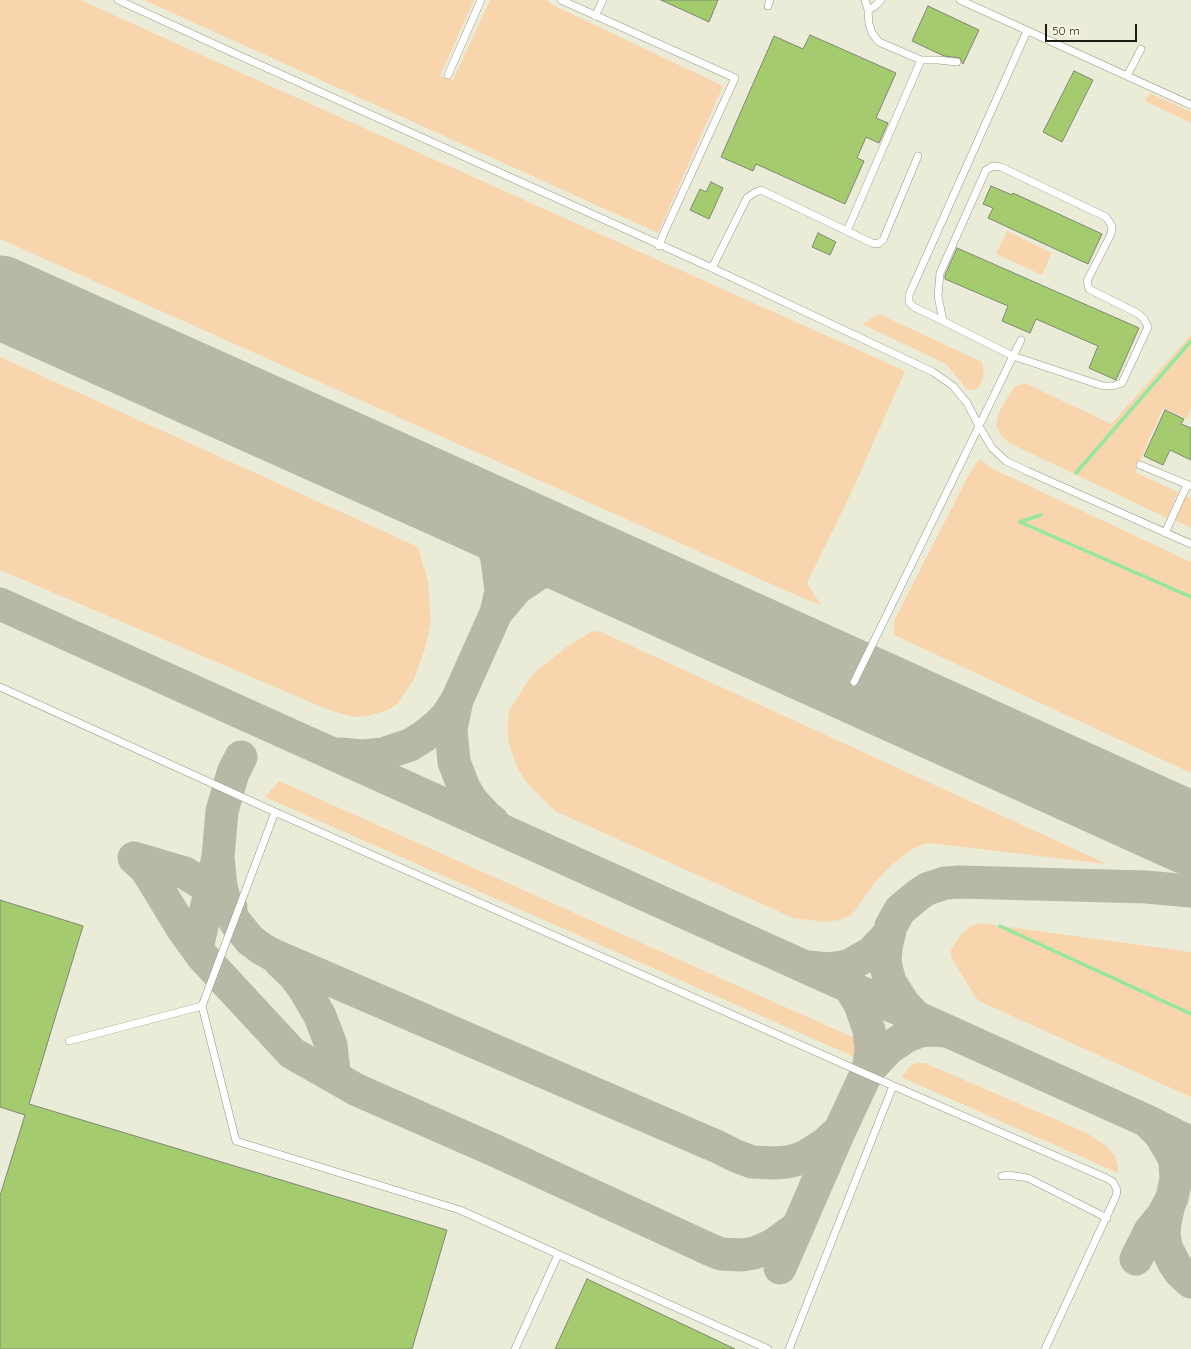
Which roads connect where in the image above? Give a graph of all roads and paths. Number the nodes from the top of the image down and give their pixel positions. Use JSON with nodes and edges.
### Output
{"nodes":[{"id":1,"x":118,"y":0,"type":"edge"},
{"id":2,"x":481,"y":0,"type":"edge"},
{"id":3,"x":561,"y":0,"type":"edge"},
{"id":4,"x":603,"y":0,"type":"edge"},
{"id":5,"x":864,"y":0,"type":"edge"},
{"id":6,"x":881,"y":0,"type":"edge"},
{"id":7,"x":960,"y":0,"type":"edge"},
{"id":8,"x":868,"y":10,"type":"junction"},
{"id":9,"x":596,"y":16,"type":"junction"},
{"id":10,"x":1027,"y":31,"type":"junction"},
{"id":11,"x":1141,"y":49,"type":"dead end"},
{"id":12,"x":920,"y":60,"type":"junction"},
{"id":13,"x":957,"y":62,"type":"dead end"},
{"id":14,"x":448,"y":75,"type":"dead end"},
{"id":15,"x":1127,"y":76,"type":"junction"},
{"id":16,"x":1191,"y":105,"type":"edge"},
{"id":17,"x":918,"y":156,"type":"dead end"},
{"id":18,"x":847,"y":231,"type":"junction"},
{"id":19,"x":660,"y":246,"type":"junction"},
{"id":20,"x":712,"y":268,"type":"junction"},
{"id":21,"x":944,"y":321,"type":"junction"},
{"id":22,"x":1021,"y":340,"type":"dead end"},
{"id":23,"x":1013,"y":356,"type":"junction"},
{"id":24,"x":979,"y":426,"type":"junction"},
{"id":25,"x":1140,"y":465,"type":"dead end"},
{"id":26,"x":1189,"y":485,"type":"edge"},
{"id":27,"x":1165,"y":533,"type":"junction"},
{"id":28,"x":1191,"y":544,"type":"edge"},
{"id":29,"x":854,"y":682,"type":"dead end"},
{"id":30,"x":0,"y":686,"type":"edge"},
{"id":31,"x":275,"y":812,"type":"junction"},
{"id":32,"x":202,"y":1006,"type":"junction"},
{"id":33,"x":69,"y":1041,"type":"dead end"},
{"id":34,"x":893,"y":1086,"type":"junction"},
{"id":35,"x":1002,"y":1176,"type":"dead end"},
{"id":36,"x":1107,"y":1218,"type":"junction"},
{"id":37,"x":558,"y":1254,"type":"junction"},
{"id":38,"x":515,"y":1349,"type":"edge"},
{"id":39,"x":768,"y":1349,"type":"edge"},
{"id":40,"x":789,"y":1349,"type":"edge"},
{"id":41,"x":1045,"y":1349,"type":"edge"}],
"edges":[{"from":1,"to":19,"type":"lane"},
{"from":2,"to":14,"type":"lane"},
{"from":3,"to":9,"type":"lane"},
{"from":4,"to":9,"type":"lane"},
{"from":5,"to":8,"type":"lane"},
{"from":6,"to":8,"type":"lane"},
{"from":7,"to":10,"type":"lane"},
{"from":8,"to":12,"type":"lane"},
{"from":9,"to":19,"type":"lane"},
{"from":10,"to":15,"type":"lane"},
{"from":10,"to":21,"type":"lane"},
{"from":11,"to":15,"type":"lane"},
{"from":12,"to":13,"type":"lane"},
{"from":12,"to":18,"type":"lane"},
{"from":15,"to":16,"type":"lane"},
{"from":17,"to":18,"type":"lane"},
{"from":18,"to":20,"type":"lane"},
{"from":19,"to":20,"type":"lane"},
{"from":20,"to":24,"type":"lane"},
{"from":21,"to":23,"type":"lane"},
{"from":21,"to":23,"type":"lane"},
{"from":22,"to":23,"type":"lane"},
{"from":23,"to":24,"type":"lane"},
{"from":24,"to":27,"type":"lane"},
{"from":24,"to":29,"type":"lane"},
{"from":25,"to":26,"type":"lane"},
{"from":26,"to":27,"type":"lane"},
{"from":27,"to":28,"type":"lane"},
{"from":30,"to":31,"type":"lane"},
{"from":31,"to":32,"type":"lane"},
{"from":31,"to":34,"type":"lane"},
{"from":32,"to":33,"type":"lane"},
{"from":32,"to":37,"type":"lane"},
{"from":34,"to":36,"type":"lane"},
{"from":34,"to":40,"type":"lane"},
{"from":35,"to":36,"type":"lane"},
{"from":36,"to":41,"type":"lane"},
{"from":37,"to":38,"type":"lane"},
{"from":37,"to":39,"type":"lane"}]}
